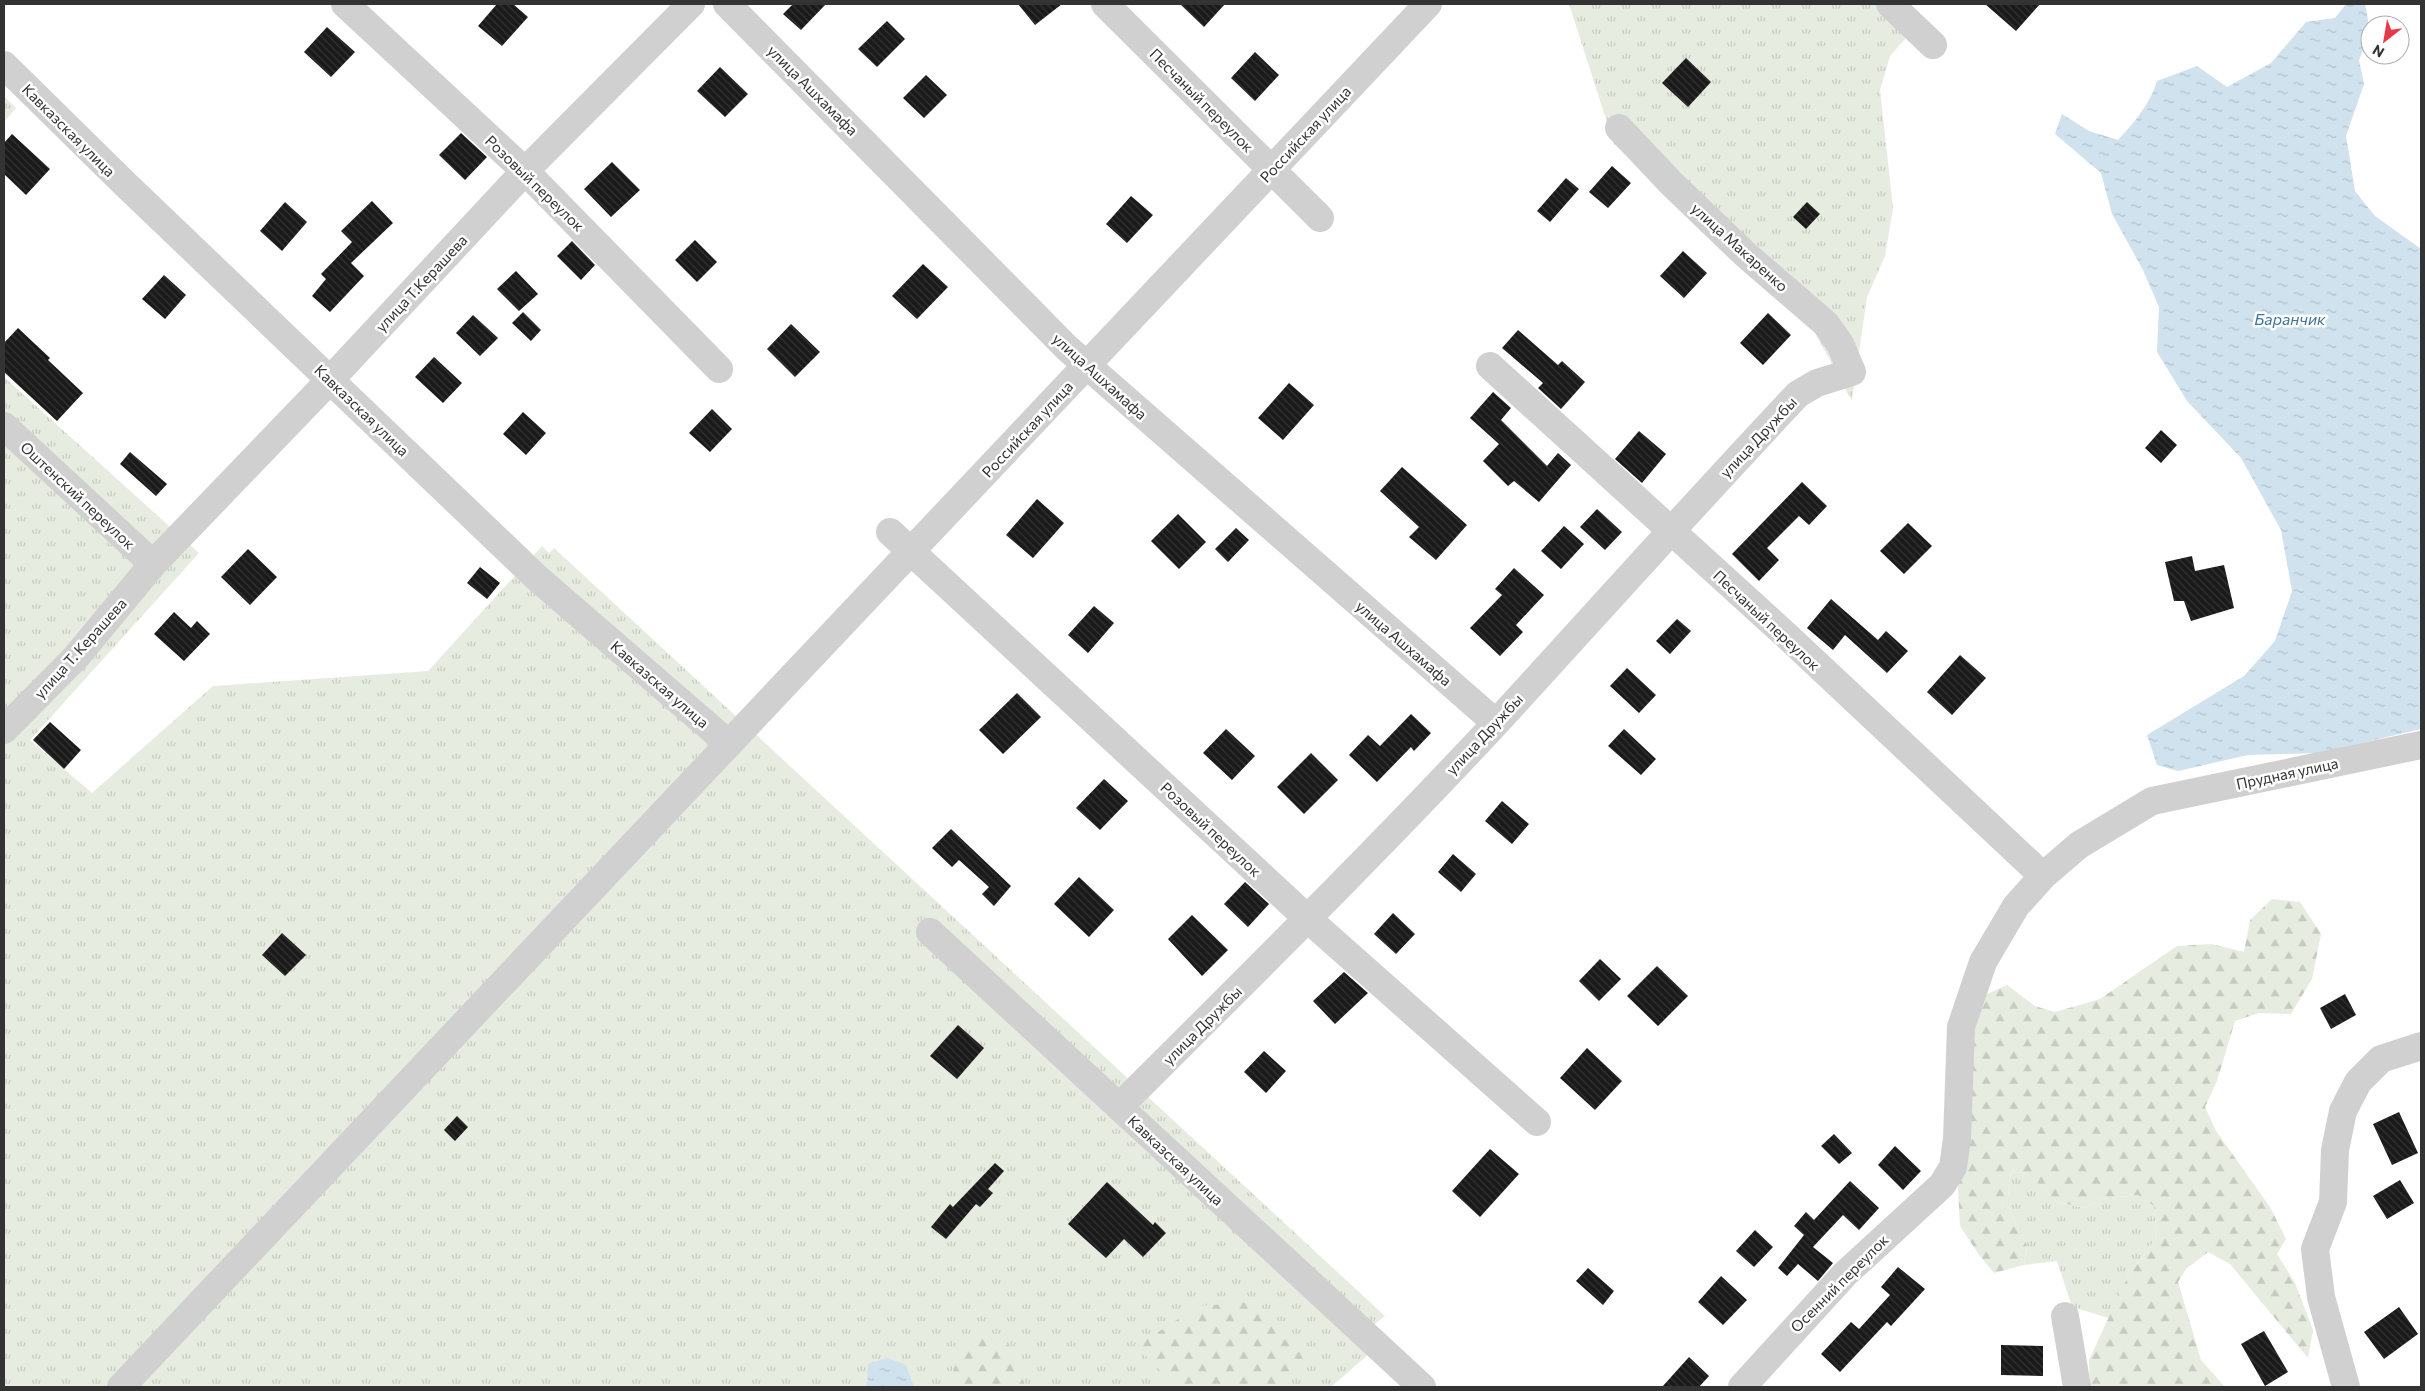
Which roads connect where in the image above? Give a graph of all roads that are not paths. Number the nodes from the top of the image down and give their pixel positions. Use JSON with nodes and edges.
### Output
{"nodes":[{"id":1,"x":345,"y":4,"type":"edge"},
{"id":2,"x":691,"y":4,"type":"edge"},
{"id":3,"x":727,"y":4,"type":"edge"},
{"id":4,"x":1105,"y":4,"type":"edge"},
{"id":5,"x":1428,"y":4,"type":"edge"},
{"id":6,"x":1890,"y":4,"type":"edge"},
{"id":7,"x":1933,"y":45,"type":"dead end"},
{"id":8,"x":4,"y":65,"type":"edge"},
{"id":9,"x":1619,"y":128,"type":"dead end"},
{"id":10,"x":1271,"y":170,"type":"junction"},
{"id":11,"x":525,"y":171,"type":"junction"},
{"id":12,"x":1320,"y":218,"type":"dead end"},
{"id":13,"x":1087,"y":365,"type":"junction"},
{"id":14,"x":1490,"y":366,"type":"dead end"},
{"id":15,"x":719,"y":369,"type":"dead end"},
{"id":16,"x":1852,"y":372,"type":"joint"},
{"id":17,"x":330,"y":380,"type":"junction"},
{"id":18,"x":4,"y":426,"type":"edge"},
{"id":19,"x":1669,"y":531,"type":"junction"},
{"id":20,"x":890,"y":532,"type":"dead end"},
{"id":21,"x":911,"y":552,"type":"junction"},
{"id":22,"x":153,"y":564,"type":"junction"},
{"id":23,"x":1496,"y":723,"type":"junction"},
{"id":24,"x":4,"y":730,"type":"edge"},
{"id":25,"x":729,"y":744,"type":"junction"},
{"id":26,"x":2421,"y":745,"type":"edge"},
{"id":27,"x":2043,"y":876,"type":"junction"},
{"id":28,"x":1308,"y":919,"type":"junction"},
{"id":29,"x":930,"y":932,"type":"dead end"},
{"id":30,"x":2421,"y":1046,"type":"edge"},
{"id":31,"x":1119,"y":1107,"type":"junction"},
{"id":32,"x":1537,"y":1122,"type":"dead end"},
{"id":33,"x":2065,"y":1316,"type":"dead end"},
{"id":34,"x":122,"y":1387,"type":"edge"},
{"id":35,"x":1422,"y":1387,"type":"edge"},
{"id":36,"x":1742,"y":1387,"type":"edge"},
{"id":37,"x":2077,"y":1387,"type":"edge"},
{"id":38,"x":2346,"y":1387,"type":"edge"}],
"edges":[{"from":1,"to":11,"type":"street","name":"Розовый переулок"},
{"from":2,"to":11,"type":"street","name":"улица Т.Керашева"},
{"from":3,"to":13,"type":"street","name":"улица Ашхамафа"},
{"from":4,"to":10,"type":"street","name":"Песчаный переулок"},
{"from":5,"to":10,"type":"street","name":"Российская улица"},
{"from":6,"to":7,"type":"street"},
{"from":8,"to":17,"type":"street","name":"Кавказcкая улица"},
{"from":9,"to":16,"type":"street","name":"улица Макаренко"},
{"from":10,"to":12,"type":"street","name":"Песчаный переулок"},
{"from":10,"to":13,"type":"street","name":"Российская улица"},
{"from":11,"to":15,"type":"street","name":"Розовый переулок"},
{"from":11,"to":17,"type":"street","name":"улица Т.Керашева"},
{"from":13,"to":21,"type":"street","name":"Российская улица"},
{"from":13,"to":23,"type":"street","name":"улица Ашхамафа"},
{"from":14,"to":19,"type":"street","name":"Песчаный переулок"},
{"from":16,"to":19,"type":"street","name":"улица Дружбы"},
{"from":17,"to":22,"type":"street","name":"улица Т.Керашева"},
{"from":17,"to":25,"type":"street","name":"Кавказcкая улица"},
{"from":18,"to":22,"type":"street","name":"Оштенский переулок"},
{"from":19,"to":23,"type":"street","name":"улица Дружбы"},
{"from":19,"to":27,"type":"street","name":"Песчаный переулок"},
{"from":20,"to":21,"type":"street","name":"Розовый переулок"},
{"from":21,"to":25,"type":"street","name":"Российская улица"},
{"from":21,"to":28,"type":"street","name":"Розовый переулок"},
{"from":22,"to":24,"type":"street","name":"улица Т. Керашева"},
{"from":23,"to":28,"type":"street","name":"улица Дружбы"},
{"from":25,"to":34,"type":"street","name":"Российская улица"},
{"from":26,"to":27,"type":"street","name":"Прудная улица"},
{"from":27,"to":36,"type":"street","name":"Осенний переулок"},
{"from":28,"to":31,"type":"street","name":"улица Дружбы"},
{"from":28,"to":32,"type":"street","name":"Розовый переулок"},
{"from":29,"to":31,"type":"street","name":"Кавказcкая улица"},
{"from":30,"to":38,"type":"street"},
{"from":31,"to":35,"type":"street","name":"Кавказcкая улица"},
{"from":33,"to":37,"type":"street"}]}
